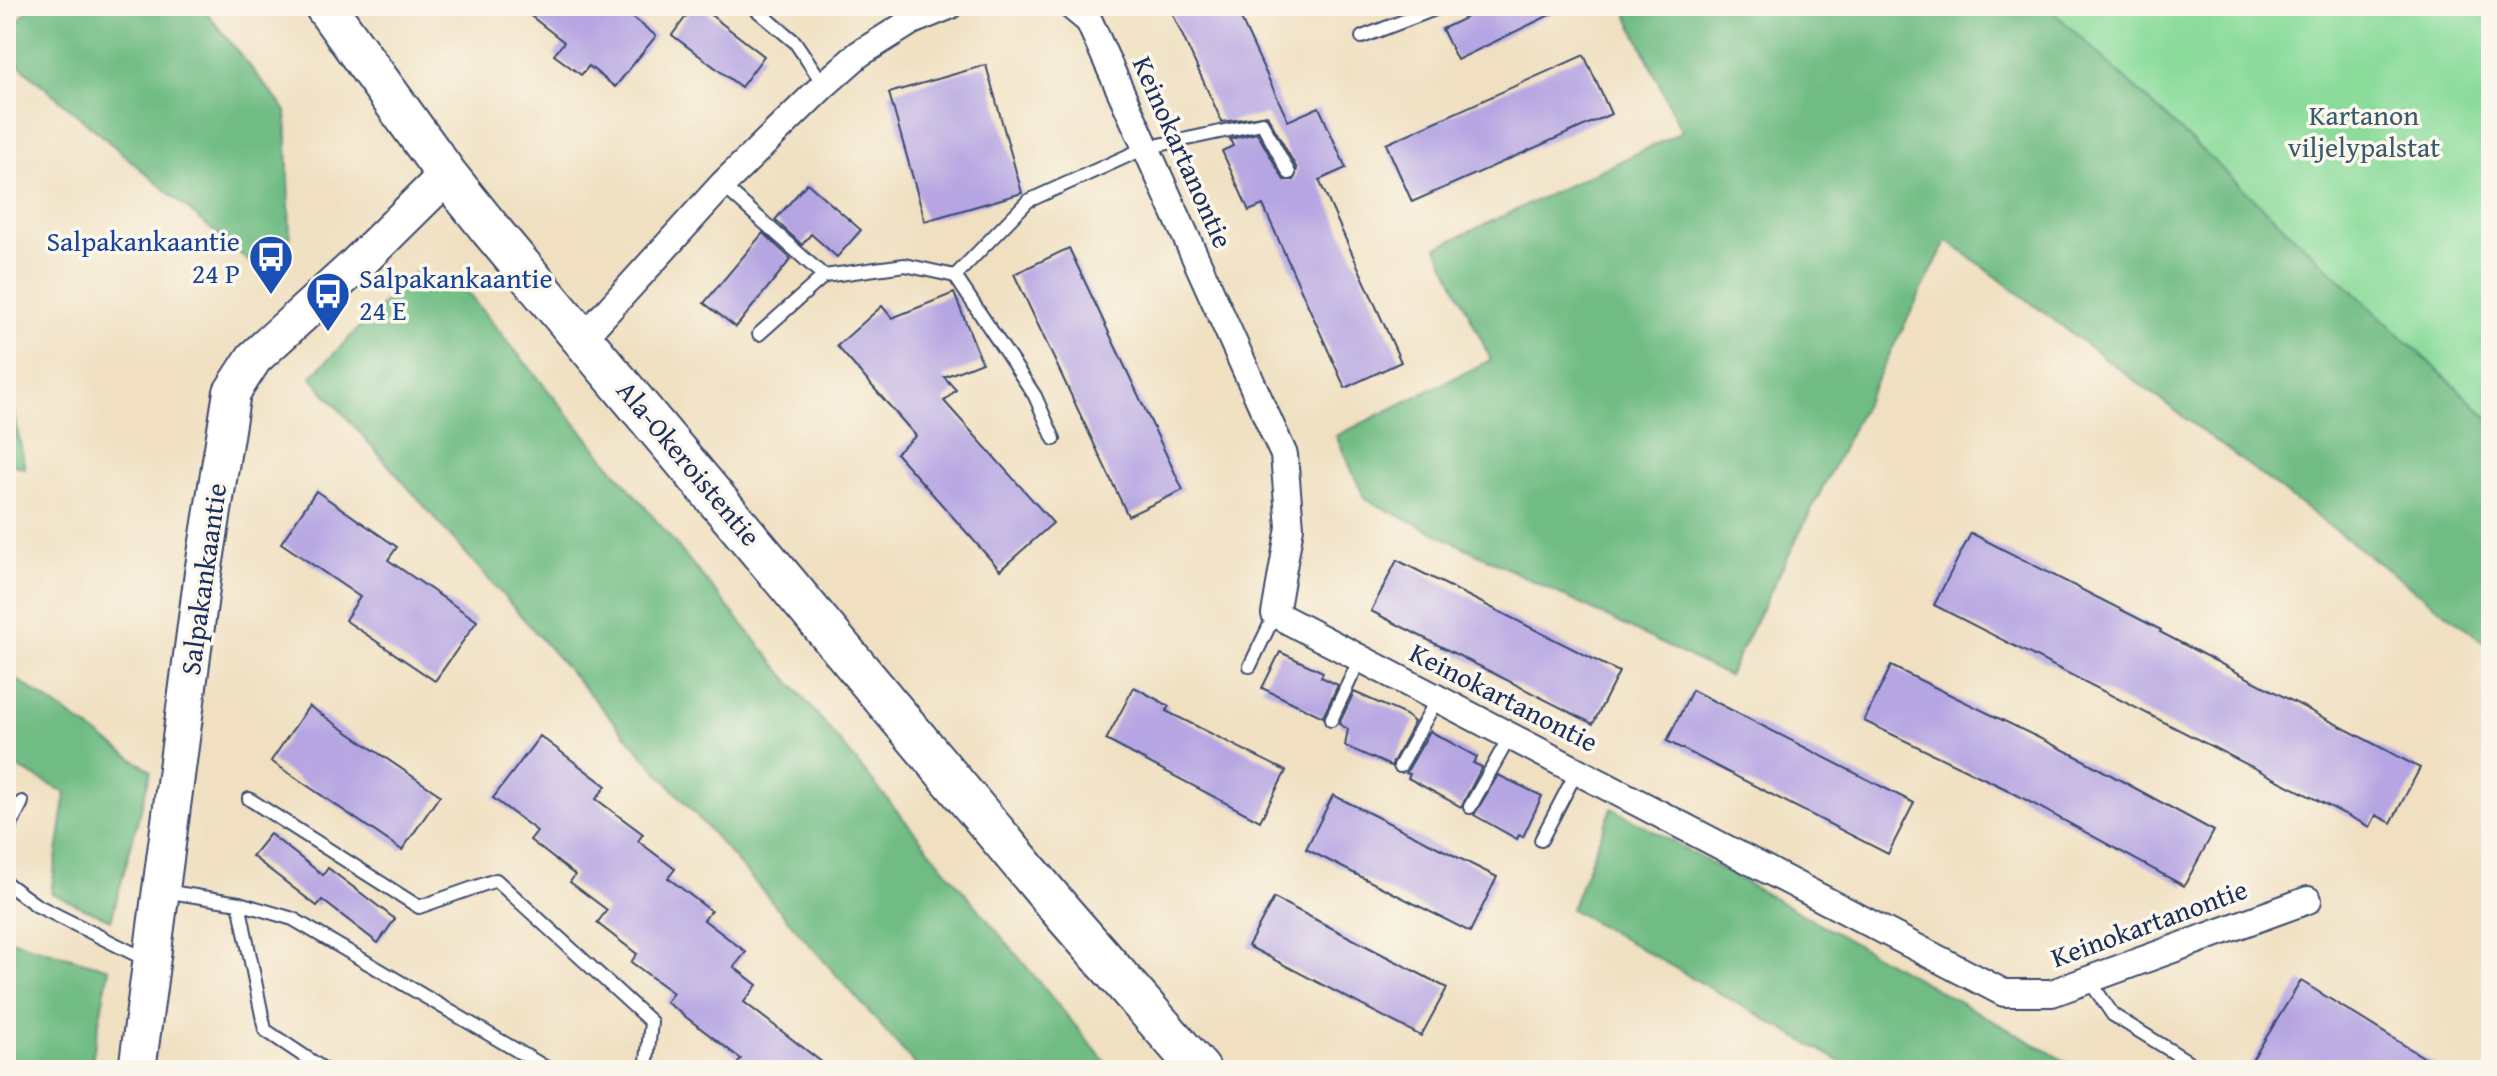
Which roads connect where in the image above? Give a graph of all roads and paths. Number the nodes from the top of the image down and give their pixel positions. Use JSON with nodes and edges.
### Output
{"nodes":[{"id":1,"x":325,"y":6,"type":"edge"},
{"id":2,"x":752,"y":6,"type":"edge"},
{"id":3,"x":949,"y":6,"type":"edge"},
{"id":4,"x":1071,"y":6,"type":"edge"},
{"id":5,"x":1443,"y":6,"type":"edge"},
{"id":6,"x":1362,"y":37,"type":"dead end"},
{"id":7,"x":824,"y":85,"type":"junction"},
{"id":8,"x":1145,"y":148,"type":"junction"},
{"id":9,"x":1289,"y":173,"type":"dead end"},
{"id":10,"x":447,"y":175,"type":"junction"},
{"id":11,"x":722,"y":185,"type":"junction"},
{"id":12,"x":824,"y":276,"type":"junction"},
{"id":13,"x":955,"y":276,"type":"junction"},
{"id":14,"x":759,"y":334,"type":"dead end"},
{"id":15,"x":583,"y":338,"type":"junction"},
{"id":16,"x":1054,"y":439,"type":"dead end"},
{"id":17,"x":1275,"y":614,"type":"junction"},
{"id":18,"x":1360,"y":659,"type":"junction"},
{"id":19,"x":1250,"y":666,"type":"dead end"},
{"id":20,"x":1437,"y":699,"type":"junction"},
{"id":21,"x":1331,"y":720,"type":"dead end"},
{"id":22,"x":1510,"y":736,"type":"junction"},
{"id":23,"x":1400,"y":766,"type":"dead end"},
{"id":24,"x":1577,"y":771,"type":"junction"},
{"id":25,"x":249,"y":799,"type":"dead end"},
{"id":26,"x":22,"y":802,"type":"dead end"},
{"id":27,"x":1470,"y":807,"type":"dead end"},
{"id":28,"x":6,"y":836,"type":"edge"},
{"id":29,"x":1541,"y":840,"type":"dead end"},
{"id":30,"x":6,"y":883,"type":"edge"},
{"id":31,"x":161,"y":891,"type":"junction"},
{"id":32,"x":2308,"y":900,"type":"dead end"},
{"id":33,"x":239,"y":903,"type":"junction"},
{"id":34,"x":1063,"y":913,"type":"junction"},
{"id":35,"x":152,"y":963,"type":"junction"},
{"id":36,"x":2089,"y":980,"type":"junction"},
{"id":37,"x":137,"y":1070,"type":"edge"},
{"id":38,"x":325,"y":1070,"type":"edge"},
{"id":39,"x":550,"y":1070,"type":"edge"},
{"id":40,"x":646,"y":1070,"type":"edge"},
{"id":41,"x":1176,"y":1070,"type":"edge"},
{"id":42,"x":1200,"y":1070,"type":"edge"},
{"id":43,"x":2202,"y":1070,"type":"edge"}],
"edges":[{"from":1,"to":10,"type":"main road","name":"Ala-Okeroistentie"},
{"from":2,"to":7,"type":"lane"},
{"from":3,"to":7,"type":"street"},
{"from":4,"to":8,"type":"street","name":"Keinokartanontie"},
{"from":5,"to":6,"type":"lane"},
{"from":7,"to":11,"type":"street"},
{"from":8,"to":9,"type":"lane"},
{"from":8,"to":13,"type":"lane"},
{"from":8,"to":17,"type":"street","name":"Keinokartanontie"},
{"from":10,"to":15,"type":"main road","name":"Ala-Okeroistentie"},
{"from":10,"to":31,"type":"street","name":"Salpakankaantie"},
{"from":11,"to":12,"type":"lane"},
{"from":11,"to":15,"type":"street"},
{"from":12,"to":13,"type":"lane"},
{"from":12,"to":14,"type":"lane"},
{"from":13,"to":16,"type":"lane"},
{"from":15,"to":34,"type":"main road","name":"Ala-Okeroistentie"},
{"from":17,"to":18,"type":"street","name":"Keinokartanontie"},
{"from":17,"to":19,"type":"lane"},
{"from":18,"to":20,"type":"street","name":"Keinokartanontie"},
{"from":18,"to":21,"type":"lane"},
{"from":20,"to":22,"type":"street","name":"Keinokartanontie"},
{"from":20,"to":23,"type":"lane"},
{"from":22,"to":24,"type":"street","name":"Keinokartanontie"},
{"from":22,"to":27,"type":"lane"},
{"from":24,"to":29,"type":"lane"},
{"from":24,"to":36,"type":"street","name":"Keinokartanontie"},
{"from":25,"to":40,"type":"lane"},
{"from":26,"to":28,"type":"lane"},
{"from":30,"to":35,"type":"lane"},
{"from":31,"to":33,"type":"lane"},
{"from":31,"to":35,"type":"street","name":"Salpakankaantie"},
{"from":32,"to":36,"type":"street","name":"Keinokartanontie"},
{"from":33,"to":38,"type":"lane"},
{"from":33,"to":39,"type":"lane"},
{"from":34,"to":41,"type":"main road","name":"Ala-Okeroistentie"},
{"from":34,"to":42,"type":"main road","name":"Ala-Okeroistentie"},
{"from":35,"to":37,"type":"street","name":"Salpakankaantie"},
{"from":36,"to":43,"type":"lane"}]}
